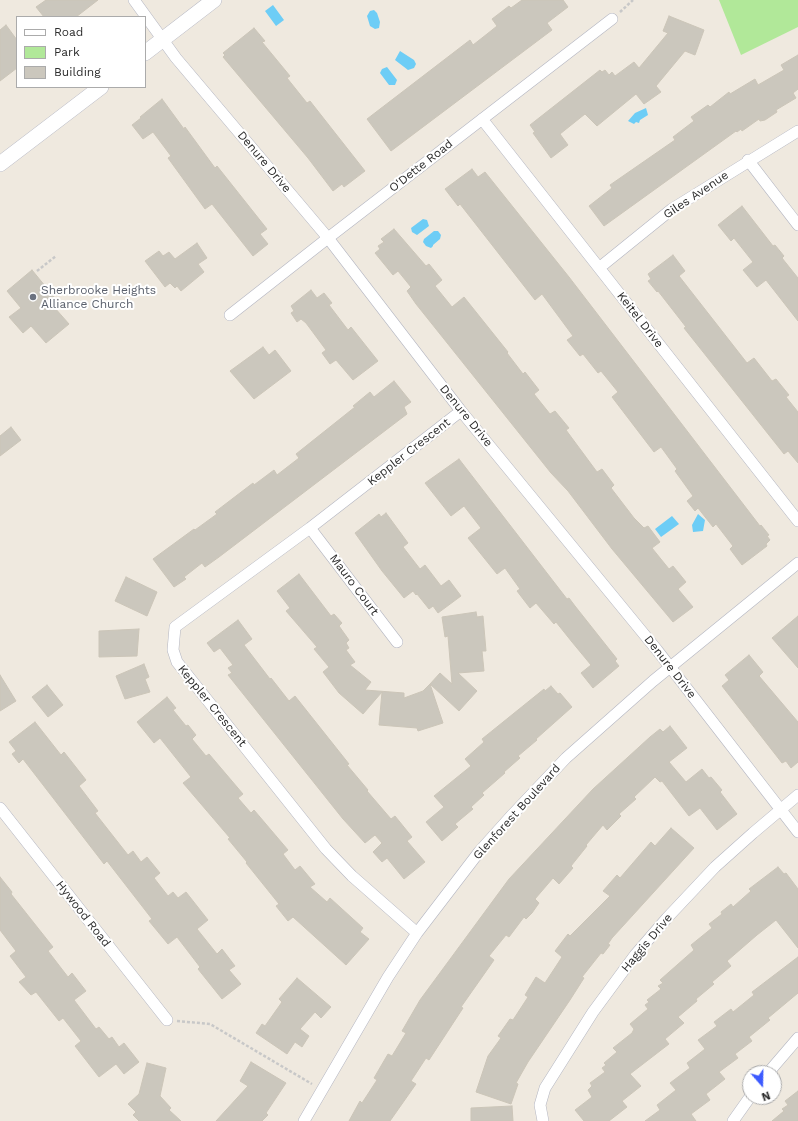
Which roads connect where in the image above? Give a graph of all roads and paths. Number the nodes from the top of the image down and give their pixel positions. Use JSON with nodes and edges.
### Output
{"nodes":[{"id":1,"x":134,"y":0,"type":"edge"},
{"id":2,"x":214,"y":0,"type":"edge"},
{"id":3,"x":633,"y":0,"type":"edge"},
{"id":4,"x":146,"y":16,"type":"edge"},
{"id":5,"x":146,"y":16,"type":"edge"},
{"id":6,"x":612,"y":19,"type":"joint"},
{"id":7,"x":163,"y":39,"type":"junction"},
{"id":8,"x":146,"y":52,"type":"edge"},
{"id":9,"x":100,"y":88,"type":"edge"},
{"id":10,"x":482,"y":118,"type":"junction"},
{"id":11,"x":798,"y":131,"type":"edge"},
{"id":12,"x":748,"y":160,"type":"junction"},
{"id":13,"x":0,"y":164,"type":"edge"},
{"id":14,"x":798,"y":225,"type":"edge"},
{"id":15,"x":328,"y":238,"type":"junction"},
{"id":16,"x":56,"y":256,"type":"dead end"},
{"id":17,"x":599,"y":268,"type":"junction"},
{"id":18,"x":37,"y":271,"type":"dead end"},
{"id":19,"x":230,"y":315,"type":"dead end"},
{"id":20,"x":461,"y":411,"type":"junction"},
{"id":21,"x":798,"y":521,"type":"edge"},
{"id":22,"x":310,"y":528,"type":"junction"},
{"id":23,"x":798,"y":563,"type":"edge"},
{"id":24,"x":397,"y":642,"type":"dead end"},
{"id":25,"x":670,"y":666,"type":"junction"},
{"id":26,"x":798,"y":795,"type":"edge"},
{"id":27,"x":0,"y":808,"type":"edge"},
{"id":28,"x":780,"y":810,"type":"junction"},
{"id":29,"x":798,"y":832,"type":"edge"},
{"id":30,"x":417,"y":933,"type":"junction"},
{"id":31,"x":167,"y":1020,"type":"joint"},
{"id":32,"x":798,"y":1038,"type":"edge"},
{"id":33,"x":775,"y":1065,"type":"edge"},
{"id":34,"x":323,"y":1088,"type":"junction"},
{"id":35,"x":744,"y":1105,"type":"edge"},
{"id":36,"x":304,"y":1121,"type":"edge"},
{"id":37,"x":542,"y":1121,"type":"edge"},
{"id":38,"x":733,"y":1121,"type":"edge"}],
"edges":[{"from":1,"to":4,"type":"street","name":"Denure Drive"},
{"from":2,"to":7,"type":"main road"},
{"from":3,"to":6,"type":"path"},
{"from":5,"to":7,"type":"street","name":"Denure Drive"},
{"from":6,"to":10,"type":"street","name":"O'Dette Road"},
{"from":7,"to":8,"type":"main road"},
{"from":7,"to":15,"type":"street","name":"Denure Drive"},
{"from":9,"to":13,"type":"main road"},
{"from":10,"to":15,"type":"street","name":"O'Dette Road"},
{"from":10,"to":17,"type":"street","name":"Keitel Drive"},
{"from":11,"to":12,"type":"street","name":"Giles Avenue"},
{"from":12,"to":14,"type":"street"},
{"from":12,"to":17,"type":"street","name":"Giles Avenue"},
{"from":15,"to":19,"type":"street","name":"O'Dette Road"},
{"from":15,"to":20,"type":"street","name":"Denure Drive"},
{"from":16,"to":18,"type":"path"},
{"from":17,"to":21,"type":"street","name":"Keitel Drive"},
{"from":20,"to":22,"type":"street","name":"Keppler Crescent"},
{"from":20,"to":25,"type":"street","name":"Denure Drive"},
{"from":22,"to":24,"type":"street","name":"Mauro Court"},
{"from":22,"to":30,"type":"street","name":"Keppler Crescent"},
{"from":23,"to":25,"type":"street","name":"Glenforest Boulevard"},
{"from":25,"to":28,"type":"street","name":"Denure Drive"},
{"from":25,"to":30,"type":"street","name":"Glenforest Boulevard"},
{"from":26,"to":28,"type":"street","name":"Haggis Drive"},
{"from":27,"to":31,"type":"street","name":"Hywood Road"},
{"from":28,"to":29,"type":"street","name":"Denure Drive"},
{"from":28,"to":37,"type":"street","name":"Haggis Drive"},
{"from":30,"to":34,"type":"street","name":"Glenforest Boulevard"},
{"from":31,"to":34,"type":"path"},
{"from":32,"to":33,"type":"street"},
{"from":34,"to":36,"type":"street","name":"Glenforest Boulevard"},
{"from":35,"to":38,"type":"street"}]}
